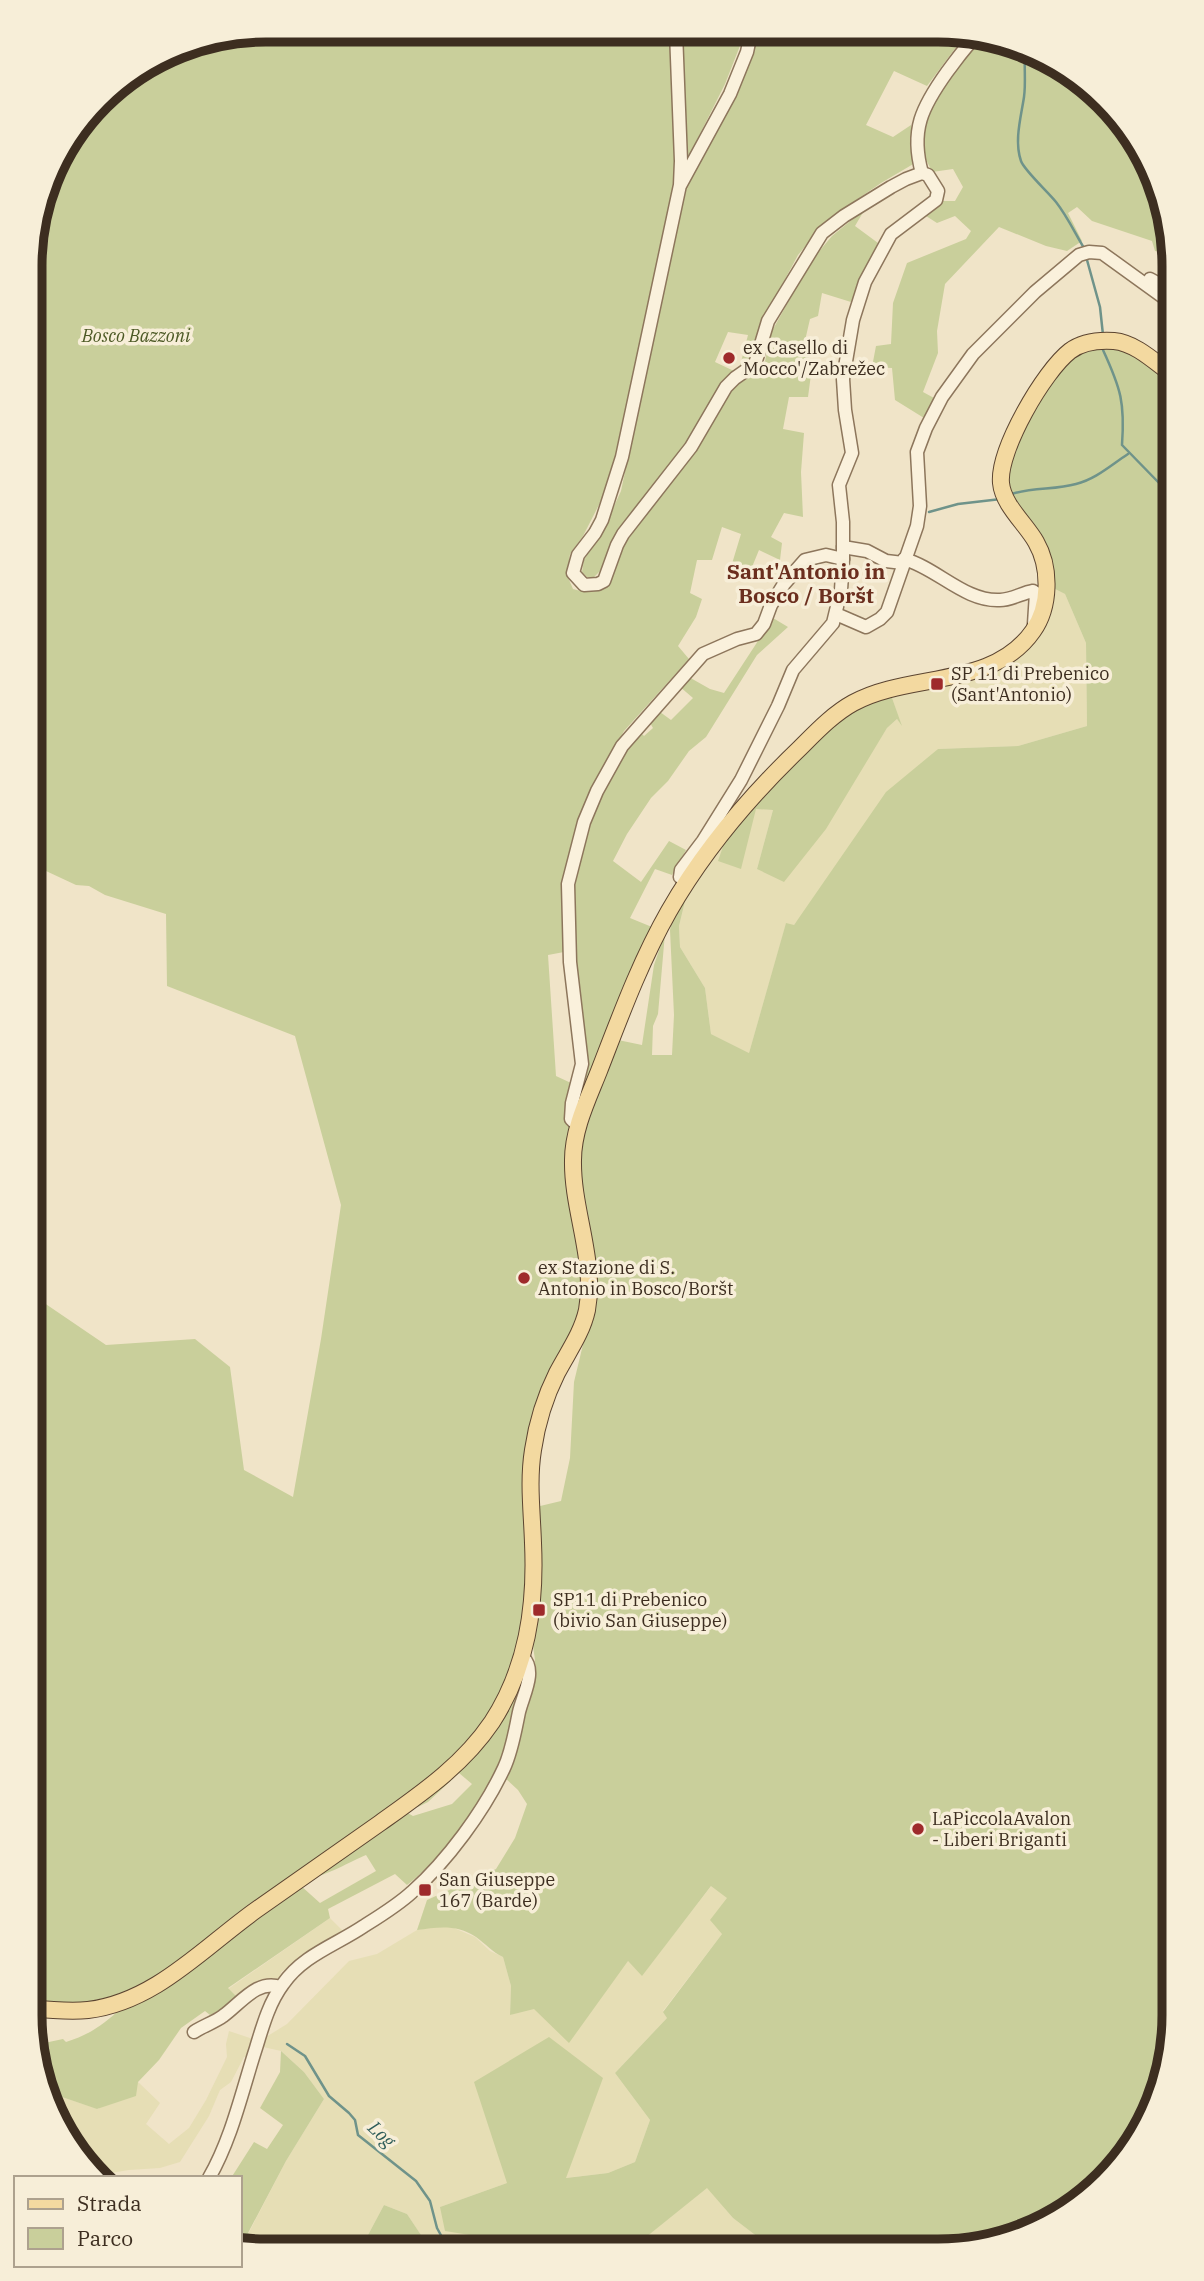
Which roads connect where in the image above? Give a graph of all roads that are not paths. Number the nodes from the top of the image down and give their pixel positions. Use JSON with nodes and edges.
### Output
{"nodes":[{"id":1,"x":676,"y":42,"type":"edge"},
{"id":2,"x":749,"y":42,"type":"edge"},
{"id":3,"x":970,"y":44,"type":"edge"},
{"id":4,"x":922,"y":173,"type":"junction"},
{"id":5,"x":680,"y":185,"type":"junction"},
{"id":6,"x":1120,"y":264,"type":"junction"},
{"id":7,"x":1162,"y":285,"type":"edge"},
{"id":8,"x":1162,"y":296,"type":"edge"},
{"id":9,"x":1162,"y":367,"type":"edge"},
{"id":10,"x":843,"y":553,"type":"junction"},
{"id":11,"x":903,"y":561,"type":"junction"},
{"id":12,"x":836,"y":614,"type":"junction"},
{"id":13,"x":1033,"y":631,"type":"junction"},
{"id":14,"x":686,"y":882,"type":"junction"},
{"id":15,"x":578,"y":1126,"type":"junction"},
{"id":16,"x":523,"y":1657,"type":"junction"},
{"id":17,"x":280,"y":1987,"type":"junction"},
{"id":18,"x":42,"y":2009,"type":"edge"},
{"id":19,"x":194,"y":2032,"type":"dead end"},
{"id":20,"x":251,"y":2066,"type":"junction"},
{"id":21,"x":233,"y":2093,"type":"dead end"},
{"id":22,"x":209,"y":2176,"type":"edge"}],
"edges":[{"from":1,"to":5,"type":"street"},
{"from":2,"to":5,"type":"street"},
{"from":3,"to":4,"type":"street"},
{"from":4,"to":5,"type":"street"},
{"from":4,"to":10,"type":"street"},
{"from":6,"to":7,"type":"street"},
{"from":6,"to":8,"type":"street"},
{"from":6,"to":11,"type":"street"},
{"from":9,"to":13,"type":"main road"},
{"from":10,"to":11,"type":"street"},
{"from":10,"to":12,"type":"street"},
{"from":10,"to":15,"type":"street"},
{"from":11,"to":12,"type":"street"},
{"from":11,"to":13,"type":"street"},
{"from":12,"to":14,"type":"street"},
{"from":13,"to":14,"type":"main road"},
{"from":14,"to":15,"type":"main road"},
{"from":15,"to":16,"type":"main road"},
{"from":16,"to":17,"type":"street"},
{"from":16,"to":18,"type":"main road"},
{"from":17,"to":19,"type":"street"},
{"from":17,"to":20,"type":"street"},
{"from":20,"to":21,"type":"street"},
{"from":20,"to":22,"type":"street"}]}
